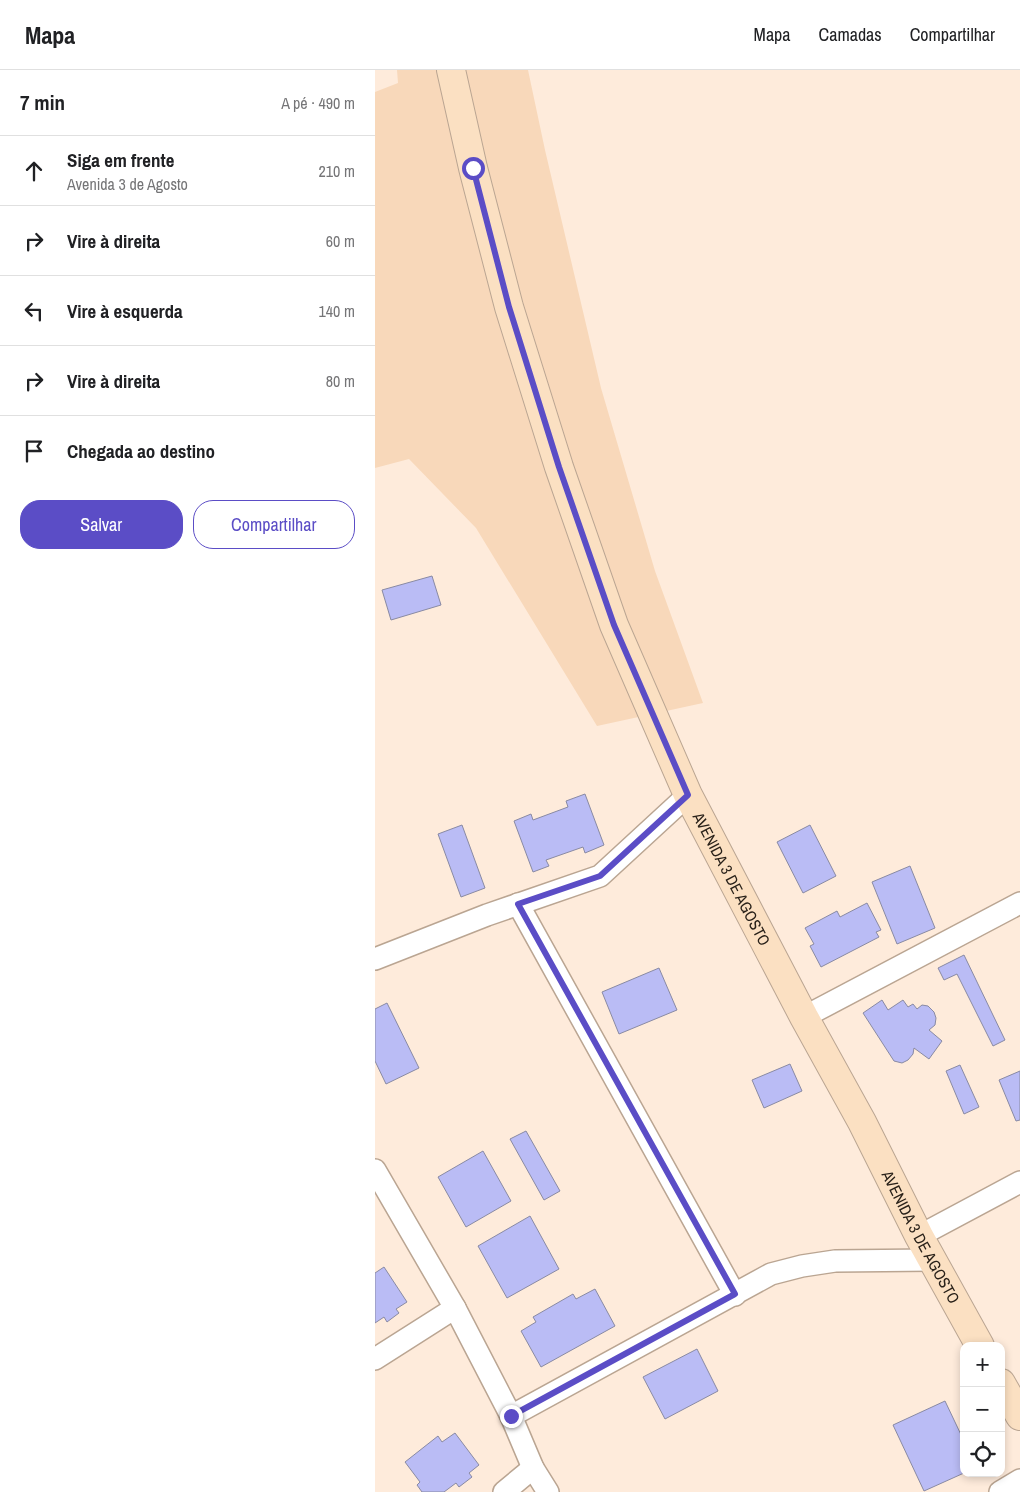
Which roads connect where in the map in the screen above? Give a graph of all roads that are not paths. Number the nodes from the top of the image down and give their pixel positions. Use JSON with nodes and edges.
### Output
{"nodes":[{"id":1,"x":451,"y":70,"type":"edge"},
{"id":2,"x":688,"y":795,"type":"junction"},
{"id":3,"x":518,"y":904,"type":"junction"},
{"id":4,"x":1020,"y":904,"type":"edge"},
{"id":5,"x":375,"y":959,"type":"edge"},
{"id":6,"x":804,"y":1018,"type":"junction"},
{"id":7,"x":375,"y":1170,"type":"edge"},
{"id":8,"x":1020,"y":1182,"type":"edge"},
{"id":9,"x":919,"y":1236,"type":"junction"},
{"id":10,"x":932,"y":1260,"type":"junction"},
{"id":11,"x":735,"y":1294,"type":"junction"},
{"id":12,"x":455,"y":1308,"type":"junction"},
{"id":13,"x":978,"y":1342,"type":"edge"},
{"id":14,"x":375,"y":1359,"type":"edge"},
{"id":15,"x":1004,"y":1387,"type":"edge"},
{"id":16,"x":511,"y":1416,"type":"junction"},
{"id":17,"x":1020,"y":1416,"type":"edge"},
{"id":18,"x":533,"y":1468,"type":"junction"},
{"id":19,"x":1020,"y":1480,"type":"edge"},
{"id":20,"x":504,"y":1492,"type":"edge"},
{"id":21,"x":548,"y":1492,"type":"edge"},
{"id":22,"x":1000,"y":1492,"type":"edge"}],
"edges":[{"from":1,"to":2,"type":"street","name":"AVENIDA 3 DE AGOSTO"},
{"from":2,"to":3,"type":"street"},
{"from":2,"to":6,"type":"street","name":"AVENIDA 3 DE AGOSTO"},
{"from":3,"to":5,"type":"street"},
{"from":3,"to":11,"type":"street"},
{"from":4,"to":6,"type":"street"},
{"from":6,"to":9,"type":"street","name":"AVENIDA 3 DE AGOSTO"},
{"from":7,"to":12,"type":"street"},
{"from":8,"to":9,"type":"street"},
{"from":9,"to":10,"type":"street","name":"AVENIDA 3 DE AGOSTO"},
{"from":10,"to":11,"type":"street"},
{"from":10,"to":13,"type":"street","name":"AVENIDA 3 DE AGOSTO"},
{"from":11,"to":16,"type":"street"},
{"from":12,"to":14,"type":"street"},
{"from":12,"to":16,"type":"street"},
{"from":15,"to":17,"type":"street"},
{"from":16,"to":18,"type":"street"},
{"from":18,"to":20,"type":"street"},
{"from":18,"to":21,"type":"street"},
{"from":19,"to":22,"type":"street"}]}
